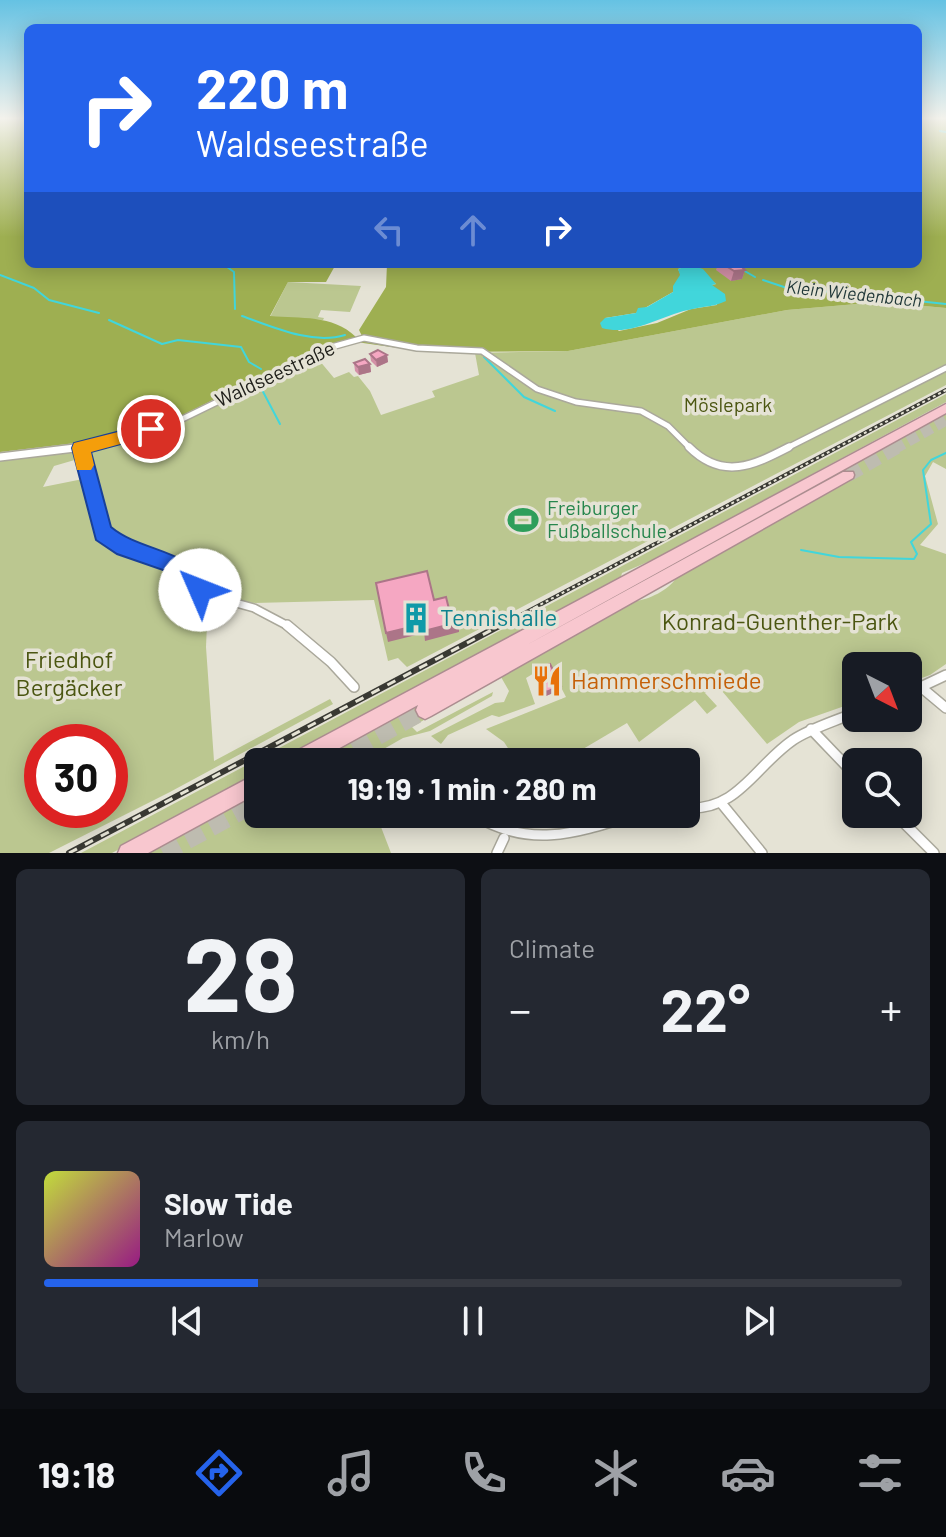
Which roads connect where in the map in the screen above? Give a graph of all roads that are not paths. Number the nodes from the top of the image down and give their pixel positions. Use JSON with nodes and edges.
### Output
{"nodes":[{"id":1,"x":946,"y":368,"type":"edge"},
{"id":2,"x":946,"y":408,"type":"edge"},
{"id":3,"x":81,"y":448,"type":"junction"},
{"id":4,"x":0,"y":457,"type":"edge"},
{"id":5,"x":848,"y":475,"type":"tunnel mouth"},
{"id":6,"x":946,"y":675,"type":"edge"},
{"id":7,"x":354,"y":687,"type":"dead end"},
{"id":8,"x":922,"y":688,"type":"joint"},
{"id":9,"x":946,"y":708,"type":"edge"},
{"id":10,"x":425,"y":710,"type":"tunnel mouth"},
{"id":11,"x":842,"y":717,"type":"edge"},
{"id":12,"x":811,"y":729,"type":"junction"},
{"id":13,"x":322,"y":748,"type":"edge"},
{"id":14,"x":842,"y":761,"type":"edge"},
{"id":15,"x":244,"y":791,"type":"edge"},
{"id":16,"x":722,"y":804,"type":"junction"},
{"id":17,"x":700,"y":809,"type":"edge"},
{"id":18,"x":491,"y":828,"type":"edge"},
{"id":19,"x":589,"y":828,"type":"edge"},
{"id":20,"x":909,"y":828,"type":"edge"},
{"id":21,"x":504,"y":838,"type":"junction"},
{"id":22,"x":128,"y":853,"type":"edge"},
{"id":23,"x":497,"y":853,"type":"edge"},
{"id":24,"x":762,"y":853,"type":"edge"},
{"id":25,"x":934,"y":853,"type":"edge"}],
"edges":[{"from":1,"to":3,"type":"street","name":"Waldseestraße"},
{"from":2,"to":13,"type":"highway"},
{"from":3,"to":4,"type":"street","name":"Waldseestraße"},
{"from":3,"to":7,"type":"street"},
{"from":5,"to":10,"type":"highway"},
{"from":6,"to":8,"type":"street"},
{"from":8,"to":9,"type":"street"},
{"from":11,"to":12,"type":"street"},
{"from":12,"to":14,"type":"street"},
{"from":12,"to":16,"type":"street"},
{"from":15,"to":22,"type":"highway"},
{"from":16,"to":17,"type":"street"},
{"from":16,"to":24,"type":"street"},
{"from":18,"to":21,"type":"street"},
{"from":19,"to":21,"type":"street"},
{"from":20,"to":25,"type":"street"},
{"from":21,"to":23,"type":"street"}]}
